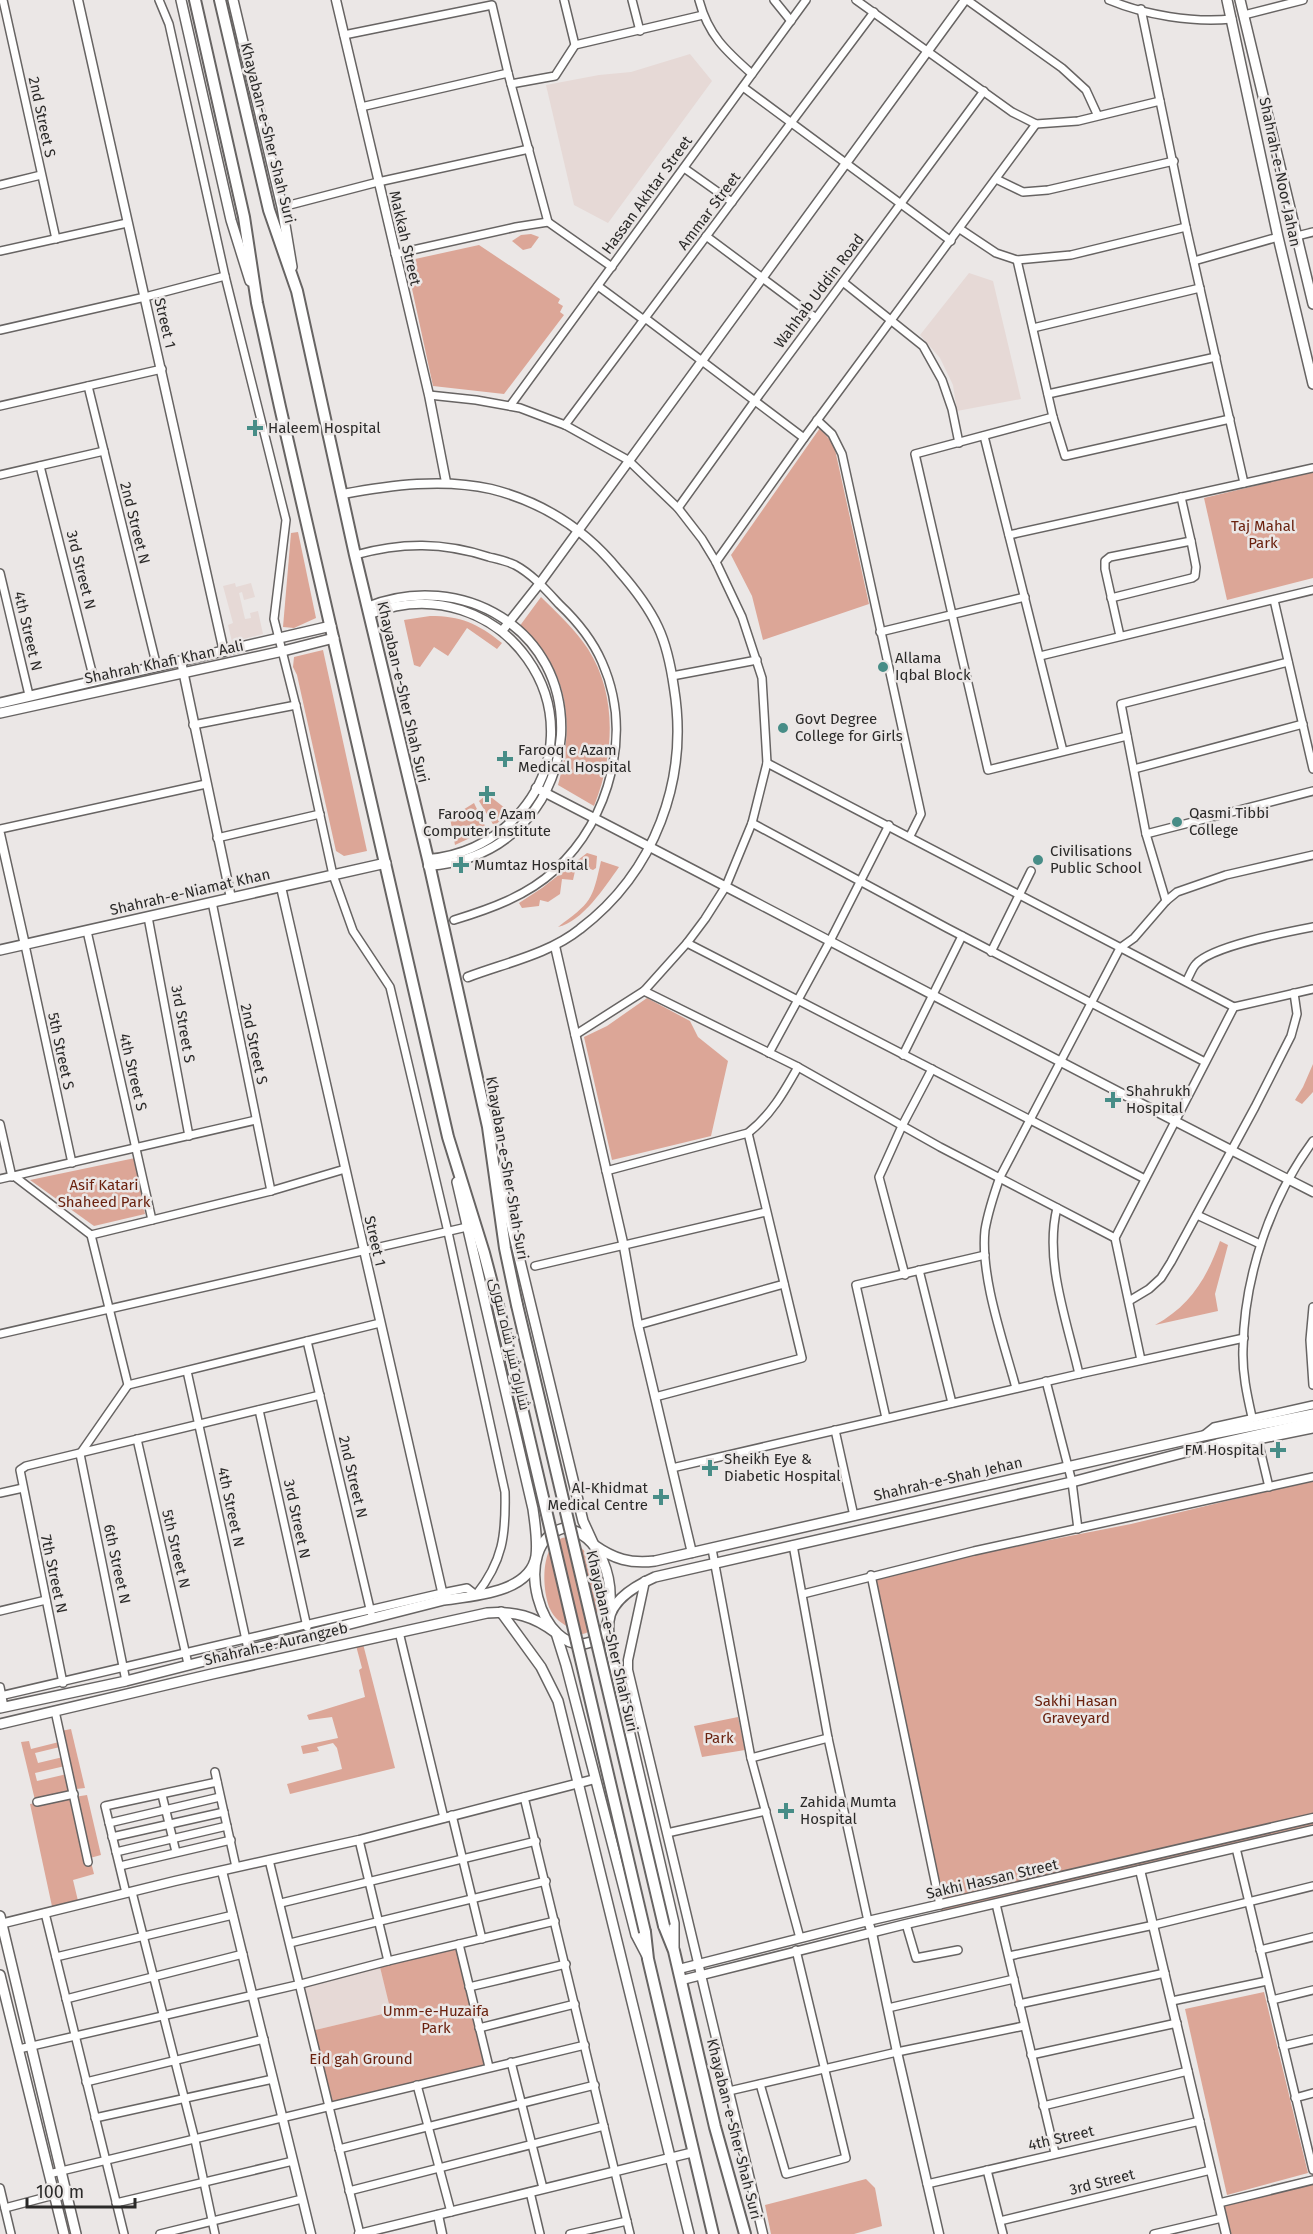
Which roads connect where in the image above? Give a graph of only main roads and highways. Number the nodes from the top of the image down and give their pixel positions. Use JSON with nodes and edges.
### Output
{"nodes":[{"id":1,"x":181,"y":0,"type":"edge"},
{"id":2,"x":195,"y":0,"type":"edge"},
{"id":3,"x":220,"y":0,"type":"edge"},
{"id":4,"x":233,"y":0,"type":"edge"},
{"id":5,"x":1227,"y":0,"type":"edge"},
{"id":6,"x":1240,"y":0,"type":"edge"},
{"id":7,"x":297,"y":291,"type":"junction"},
{"id":8,"x":257,"y":303,"type":"junction"},
{"id":9,"x":1313,"y":304,"type":"edge"},
{"id":10,"x":1313,"y":383,"type":"edge"},
{"id":11,"x":331,"y":626,"type":"junction"},
{"id":12,"x":334,"y":638,"type":"junction"},
{"id":13,"x":0,"y":703,"type":"edge"},
{"id":14,"x":0,"y":713,"type":"edge"},
{"id":15,"x":386,"y":863,"type":"junction"},
{"id":16,"x":0,"y":950,"type":"edge"},
{"id":17,"x":488,"y":1127,"type":"junction"},
{"id":18,"x":448,"y":1137,"type":"junction"},
{"id":19,"x":1313,"y":1414,"type":"edge"},
{"id":20,"x":1313,"y":1422,"type":"edge"},
{"id":21,"x":1234,"y":1435,"type":"junction"},
{"id":22,"x":594,"y":1545,"type":"junction"},
{"id":23,"x":536,"y":1559,"type":"junction"},
{"id":24,"x":501,"y":1612,"type":"junction"},
{"id":25,"x":609,"y":1618,"type":"junction"},
{"id":26,"x":555,"y":1633,"type":"junction"},
{"id":27,"x":2,"y":1708,"type":"edge"},
{"id":28,"x":0,"y":1724,"type":"edge"},
{"id":29,"x":1,"y":1921,"type":"edge"},
{"id":30,"x":674,"y":1950,"type":"junction"},
{"id":31,"x":648,"y":1959,"type":"junction"},
{"id":32,"x":0,"y":1975,"type":"edge"},
{"id":33,"x":3,"y":2006,"type":"edge"},
{"id":34,"x":64,"y":2234,"type":"edge"},
{"id":35,"x":76,"y":2234,"type":"edge"},
{"id":36,"x":689,"y":2234,"type":"edge"},
{"id":37,"x":713,"y":2234,"type":"edge"},
{"id":38,"x":745,"y":2234,"type":"edge"}],
"edges":[{"from":1,"to":8,"type":"main road"},
{"from":2,"to":8,"type":"main road"},
{"from":3,"to":7,"type":"main road","name":"Khayaban-e-Sher Shah Suri"},
{"from":4,"to":7,"type":"main road"},
{"from":5,"to":10,"type":"main road","name":"Shahrah-e-Noor Jahan"},
{"from":6,"to":9,"type":"main road","name":"Shahrah-e-Noor Jahan"},
{"from":7,"to":17,"type":"main road","name":"Khayaban-e-Sher Shah Suri"},
{"from":8,"to":11,"type":"main road"},
{"from":11,"to":12,"type":"main road"},
{"from":11,"to":13,"type":"main road","name":"Shahrah Khafi Khan Aali"},
{"from":12,"to":14,"type":"main road","name":"Shahrah Khafi Khan Aali"},
{"from":12,"to":15,"type":"main road"},
{"from":15,"to":16,"type":"main road","name":"Shahrah-e-Niamat Khan"},
{"from":15,"to":18,"type":"main road"},
{"from":17,"to":22,"type":"main road"},
{"from":17,"to":30,"type":"main road","name":"Khayaban-e-Sher Shah Suri","bridge":true},
{"from":18,"to":23,"type":"main road","name":"شاہراہِ شیر شاہ سوری"},
{"from":18,"to":31,"type":"main road","bridge":true},
{"from":19,"to":21,"type":"main road","name":"Shahrah-e-Shah Jehan"},
{"from":20,"to":21,"type":"main road","name":"Shahrah-e-Shah Jehan"},
{"from":21,"to":22,"type":"main road","name":"Shahrah-e-Shah Jehan"},
{"from":21,"to":25,"type":"main road","name":"Shahrah-e-Shah Jehan"},
{"from":22,"to":23,"type":"main road"},
{"from":22,"to":25,"type":"main road"},
{"from":23,"to":26,"type":"main road"},
{"from":23,"to":27,"type":"main road","name":"Shahrah-e-Aurangzeb"},
{"from":24,"to":26,"type":"main road","name":"Shahrah-e-Aurangzeb"},
{"from":24,"to":28,"type":"main road","name":"Shahrah-e-Aurangzeb"},
{"from":24,"to":36,"type":"main road"},
{"from":25,"to":26,"type":"main road"},
{"from":25,"to":30,"type":"main road"},
{"from":26,"to":31,"type":"main road"},
{"from":29,"to":35,"type":"main road"},
{"from":30,"to":38,"type":"main road","name":"Khayaban-e-Sher Shah Suri"},
{"from":31,"to":37,"type":"main road"},
{"from":32,"to":33,"type":"main road"},
{"from":33,"to":34,"type":"main road"}]}
